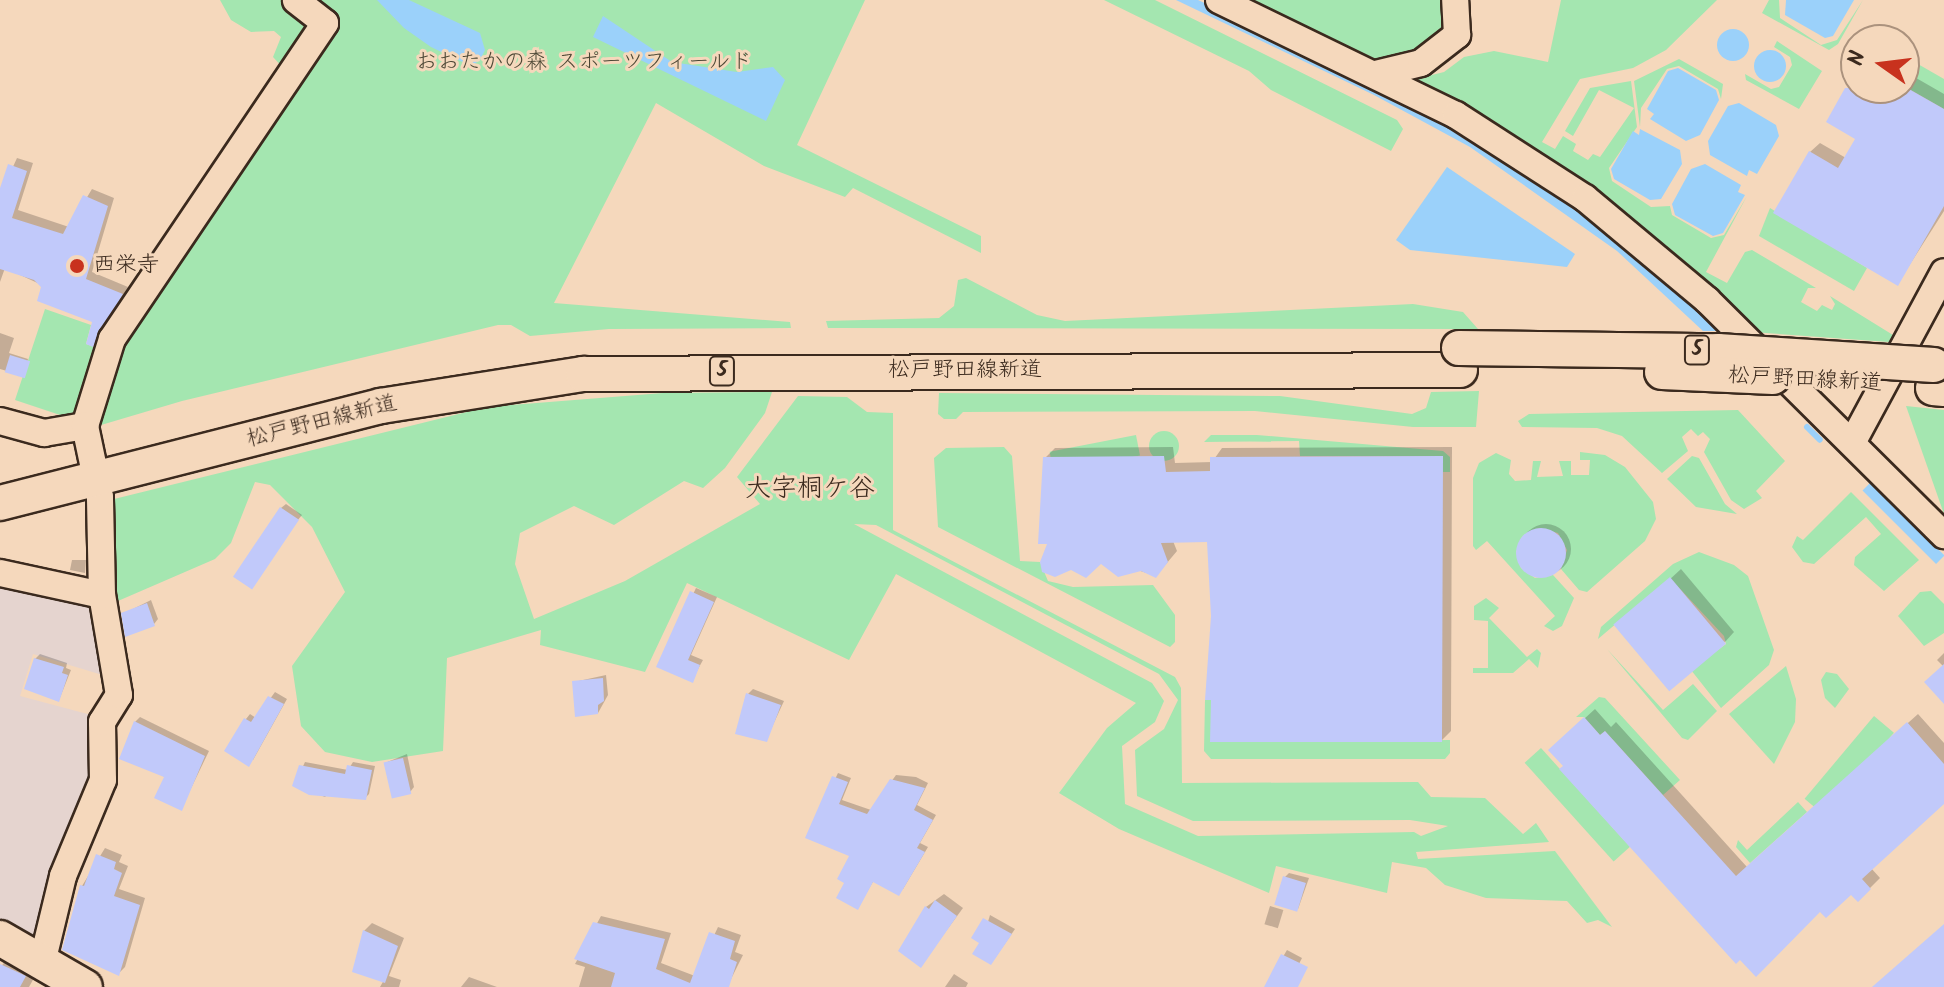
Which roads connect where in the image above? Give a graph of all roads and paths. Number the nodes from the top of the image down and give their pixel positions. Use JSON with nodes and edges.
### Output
{"nodes":[{"id":1,"x":296,"y":0,"type":"edge"},
{"id":2,"x":1219,"y":0,"type":"edge"},
{"id":3,"x":1455,"y":0,"type":"edge"},
{"id":4,"x":1376,"y":74,"type":"junction"},
{"id":5,"x":1944,"y":272,"type":"edge"},
{"id":6,"x":1939,"y":377,"type":"edge"},
{"id":7,"x":0,"y":421,"type":"edge"},
{"id":8,"x":1852,"y":443,"type":"junction"},
{"id":9,"x":90,"y":454,"type":"junction"},
{"id":10,"x":0,"y":480,"type":"edge"},
{"id":11,"x":0,"y":503,"type":"edge"},
{"id":12,"x":1944,"y":535,"type":"edge"},
{"id":13,"x":0,"y":573,"type":"edge"},
{"id":14,"x":102,"y":595,"type":"junction"},
{"id":15,"x":0,"y":938,"type":"edge"},
{"id":16,"x":42,"y":963,"type":"junction"},
{"id":17,"x":85,"y":987,"type":"edge"}],
"edges":[{"from":1,"to":9,"type":"street"},
{"from":2,"to":4,"type":"street"},
{"from":3,"to":4,"type":"street"},
{"from":4,"to":8,"type":"street"},
{"from":5,"to":8,"type":"street"},
{"from":6,"to":9,"type":"main road","name":"松戸野田線新道","number":"5","bridge":true},
{"from":7,"to":9,"type":"street"},
{"from":8,"to":12,"type":"street"},
{"from":9,"to":10,"type":"main road","name":"松戸野田線新道","number":"5"},
{"from":9,"to":11,"type":"main road","name":"松戸野田線新道","number":"5"},
{"from":9,"to":14,"type":"street"},
{"from":13,"to":14,"type":"street"},
{"from":14,"to":16,"type":"street"},
{"from":15,"to":16,"type":"main road"},
{"from":16,"to":17,"type":"main road"}]}
